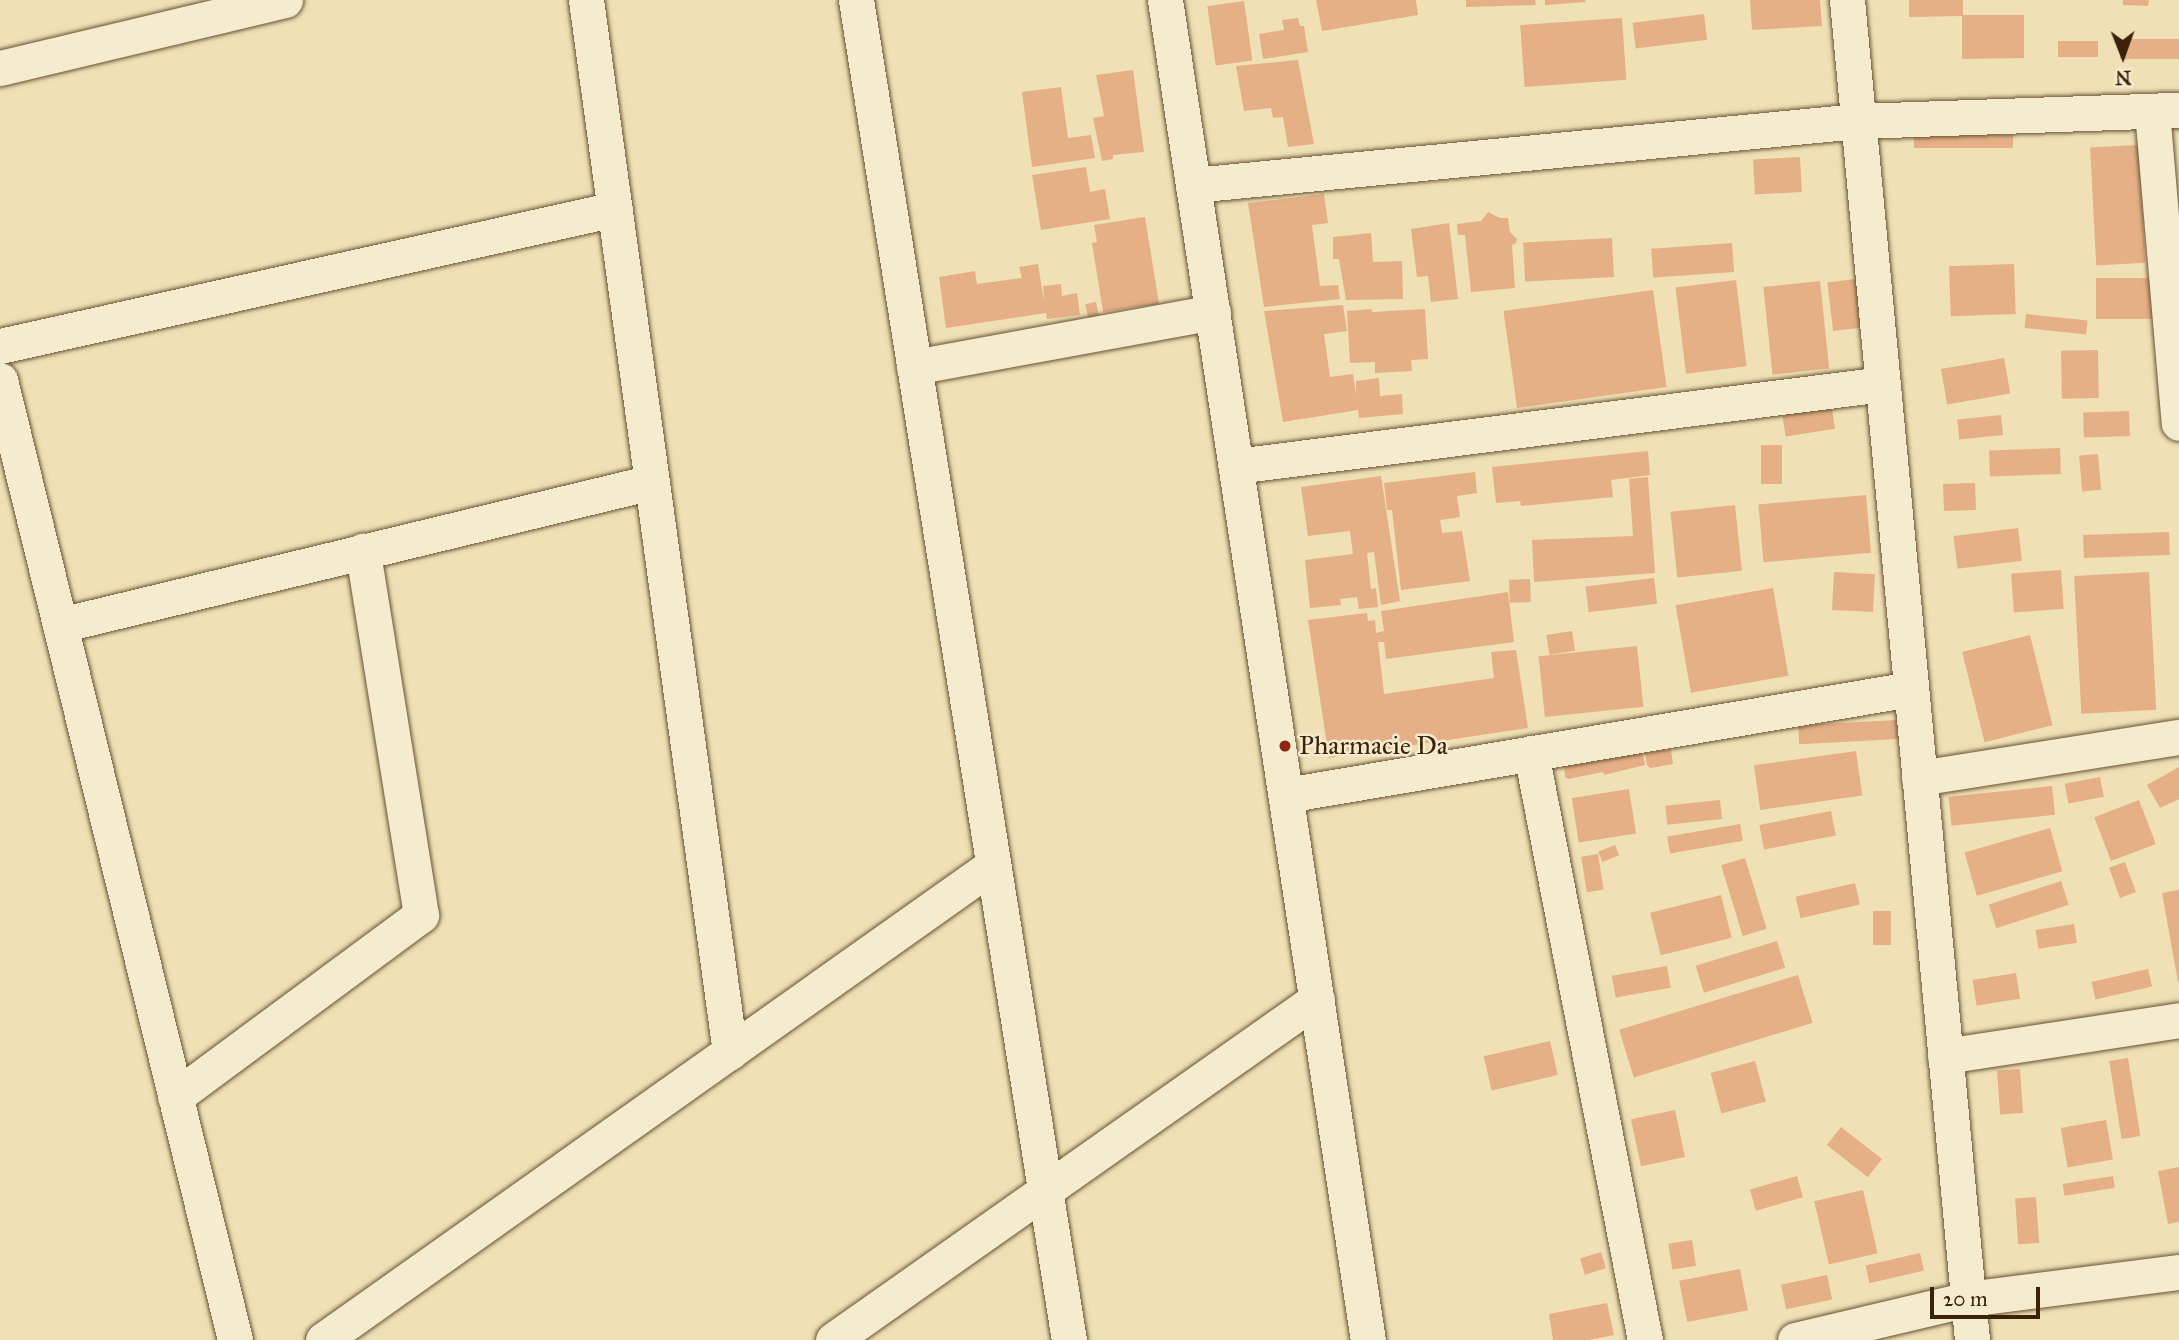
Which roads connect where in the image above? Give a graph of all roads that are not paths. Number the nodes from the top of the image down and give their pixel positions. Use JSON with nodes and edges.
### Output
{"nodes":[{"id":1,"x":285,"y":0,"type":"edge"},
{"id":2,"x":586,"y":0,"type":"edge"},
{"id":3,"x":856,"y":0,"type":"edge"},
{"id":4,"x":1165,"y":0,"type":"edge"},
{"id":5,"x":1847,"y":0,"type":"edge"},
{"id":6,"x":0,"y":68,"type":"edge"},
{"id":7,"x":2166,"y":110,"type":"edge"},
{"id":8,"x":1858,"y":121,"type":"junction"},
{"id":9,"x":1193,"y":186,"type":"junction"},
{"id":10,"x":615,"y":209,"type":"junction"},
{"id":11,"x":1213,"y":312,"type":"junction"},
{"id":12,"x":0,"y":346,"type":"edge"},
{"id":13,"x":914,"y":366,"type":"junction"},
{"id":14,"x":0,"y":380,"type":"edge"},
{"id":15,"x":1882,"y":384,"type":"junction"},
{"id":16,"x":2179,"y":423,"type":"edge"},
{"id":17,"x":1236,"y":466,"type":"junction"},
{"id":18,"x":652,"y":482,"type":"junction"},
{"id":19,"x":363,"y":551,"type":"junction"},
{"id":20,"x":60,"y":625,"type":"junction"},
{"id":21,"x":1911,"y":689,"type":"junction"},
{"id":22,"x":2179,"y":737,"type":"edge"},
{"id":23,"x":1531,"y":754,"type":"junction"},
{"id":24,"x":1919,"y":778,"type":"junction"},
{"id":25,"x":1286,"y":795,"type":"junction"},
{"id":26,"x":993,"y":864,"type":"junction"},
{"id":27,"x":1317,"y":999,"type":"junction"},
{"id":28,"x":2179,"y":1020,"type":"edge"},
{"id":29,"x":730,"y":1052,"type":"junction"},
{"id":30,"x":1945,"y":1056,"type":"junction"},
{"id":31,"x":175,"y":1097,"type":"junction"},
{"id":32,"x":1045,"y":1191,"type":"junction"},
{"id":33,"x":2179,"y":1272,"type":"edge"},
{"id":34,"x":1968,"y":1298,"type":"junction"},
{"id":35,"x":235,"y":1340,"type":"edge"},
{"id":36,"x":323,"y":1340,"type":"edge"},
{"id":37,"x":833,"y":1340,"type":"edge"},
{"id":38,"x":1069,"y":1340,"type":"edge"},
{"id":39,"x":1368,"y":1340,"type":"edge"},
{"id":40,"x":1645,"y":1340,"type":"edge"},
{"id":41,"x":1795,"y":1340,"type":"edge"},
{"id":42,"x":1972,"y":1340,"type":"edge"}],
"edges":[{"from":1,"to":6,"type":"street"},
{"from":2,"to":10,"type":"street"},
{"from":3,"to":13,"type":"street"},
{"from":4,"to":9,"type":"street"},
{"from":5,"to":8,"type":"street"},
{"from":7,"to":8,"type":"street"},
{"from":7,"to":16,"type":"street"},
{"from":8,"to":9,"type":"street"},
{"from":8,"to":15,"type":"street"},
{"from":9,"to":11,"type":"street"},
{"from":10,"to":12,"type":"street"},
{"from":10,"to":18,"type":"street"},
{"from":11,"to":13,"type":"street"},
{"from":11,"to":17,"type":"street"},
{"from":13,"to":26,"type":"street"},
{"from":14,"to":20,"type":"street"},
{"from":15,"to":17,"type":"street"},
{"from":15,"to":21,"type":"street"},
{"from":17,"to":25,"type":"street"},
{"from":18,"to":19,"type":"street"},
{"from":18,"to":29,"type":"street"},
{"from":19,"to":20,"type":"street"},
{"from":19,"to":31,"type":"street"},
{"from":20,"to":31,"type":"street"},
{"from":21,"to":23,"type":"street"},
{"from":21,"to":24,"type":"street"},
{"from":22,"to":24,"type":"street"},
{"from":23,"to":25,"type":"street"},
{"from":23,"to":40,"type":"street"},
{"from":24,"to":30,"type":"street"},
{"from":25,"to":27,"type":"street"},
{"from":26,"to":29,"type":"street"},
{"from":26,"to":32,"type":"street"},
{"from":27,"to":32,"type":"street"},
{"from":27,"to":39,"type":"street"},
{"from":28,"to":30,"type":"street"},
{"from":29,"to":36,"type":"street"},
{"from":30,"to":34,"type":"street"},
{"from":31,"to":35,"type":"street"},
{"from":32,"to":37,"type":"street"},
{"from":32,"to":38,"type":"street"},
{"from":33,"to":34,"type":"street"},
{"from":34,"to":41,"type":"street"},
{"from":34,"to":42,"type":"street"}]}
